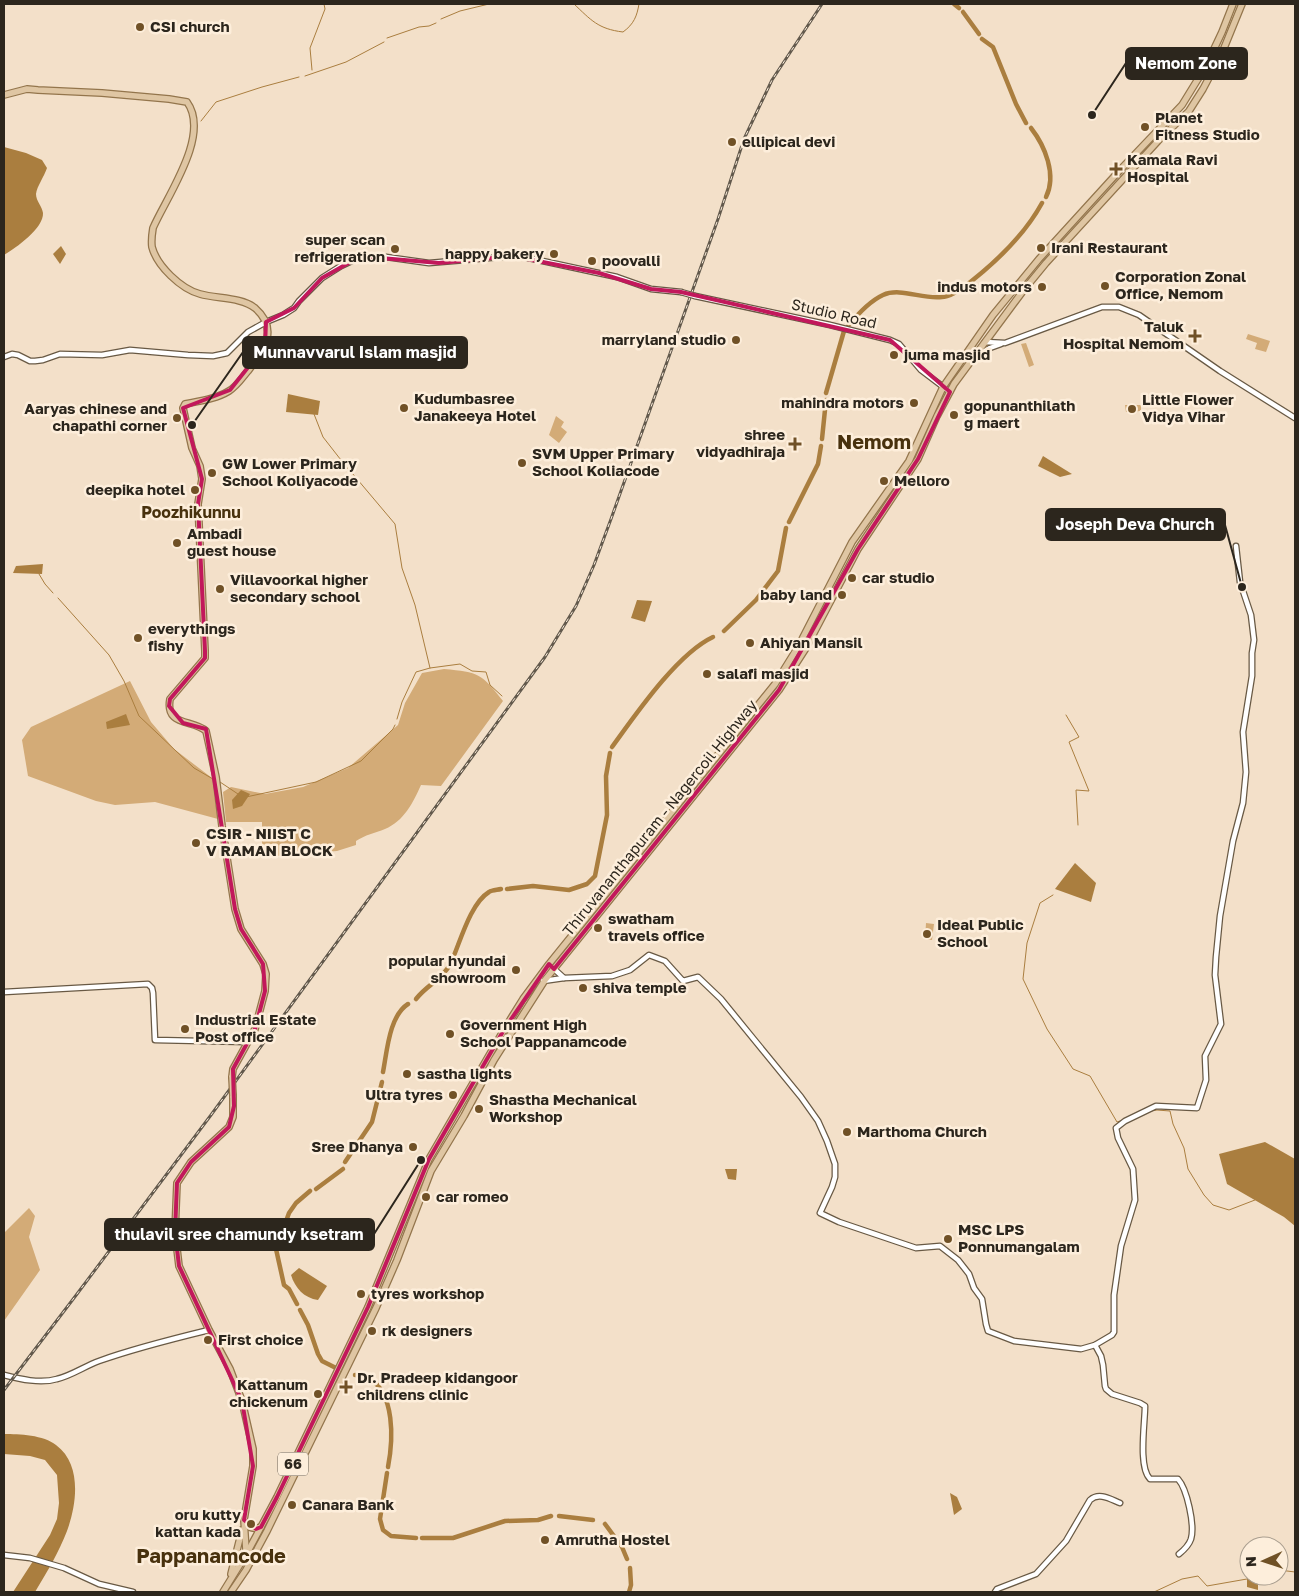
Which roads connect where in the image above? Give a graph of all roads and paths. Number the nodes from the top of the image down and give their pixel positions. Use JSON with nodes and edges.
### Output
{"nodes":[{"id":1,"x":1233,"y":4,"type":"edge"},
{"id":2,"x":1242,"y":4,"type":"edge"},
{"id":3,"x":4,"y":96,"type":"edge"},
{"id":4,"x":1154,"y":135,"type":"junction"},
{"id":5,"x":1158,"y":140,"type":"junction"},
{"id":6,"x":266,"y":322,"type":"junction"},
{"id":7,"x":977,"y":338,"type":"junction"},
{"id":8,"x":985,"y":342,"type":"junction"},
{"id":9,"x":1005,"y":343,"type":"junction"},
{"id":10,"x":4,"y":357,"type":"edge"},
{"id":11,"x":972,"y":359,"type":"junction"},
{"id":12,"x":943,"y":387,"type":"junction"},
{"id":13,"x":950,"y":392,"type":"junction"},
{"id":14,"x":1295,"y":418,"type":"edge"},
{"id":15,"x":1236,"y":546,"type":"dead end"},
{"id":16,"x":549,"y":964,"type":"junction"},
{"id":17,"x":554,"y":969,"type":"junction"},
{"id":18,"x":564,"y":978,"type":"junction"},
{"id":19,"x":535,"y":981,"type":"junction"},
{"id":20,"x":544,"y":982,"type":"junction"},
{"id":21,"x":4,"y":992,"type":"edge"},
{"id":22,"x":247,"y":1042,"type":"junction"},
{"id":23,"x":209,"y":1330,"type":"junction"},
{"id":24,"x":1095,"y":1345,"type":"junction"},
{"id":25,"x":4,"y":1375,"type":"edge"},
{"id":26,"x":1120,"y":1503,"type":"dead end"},
{"id":27,"x":244,"y":1520,"type":"junction"},
{"id":28,"x":261,"y":1527,"type":"junction"},
{"id":29,"x":237,"y":1552,"type":"junction"},
{"id":30,"x":1179,"y":1554,"type":"dead end"},
{"id":31,"x":4,"y":1555,"type":"edge"},
{"id":32,"x":246,"y":1555,"type":"junction"},
{"id":33,"x":252,"y":1560,"type":"junction"},
{"id":34,"x":228,"y":1586,"type":"junction"},
{"id":35,"x":133,"y":1592,"type":"edge"},
{"id":36,"x":223,"y":1592,"type":"edge"},
{"id":37,"x":231,"y":1592,"type":"edge"},
{"id":38,"x":995,"y":1592,"type":"edge"}],
"edges":[{"from":1,"to":4,"type":"main road","name":"Thiruvananthapuram - Nagercoil Highway"},
{"from":2,"to":5,"type":"main road","name":"Thiruvananthapuram - Nagercoil Highway"},
{"from":3,"to":6,"type":"main road"},
{"from":4,"to":5,"type":"main road"},
{"from":4,"to":7,"type":"main road","name":"Thiruvananthapuram - Nagercoil Highway"},
{"from":5,"to":8,"type":"main road","name":"Thiruvananthapuram - Nagercoil Highway"},
{"from":6,"to":10,"type":"street","name":"Studio Road"},
{"from":6,"to":12,"type":"street","name":"Studio Road","bridge":true},
{"from":6,"to":22,"type":"main road"},
{"from":7,"to":8,"type":"main road"},
{"from":7,"to":12,"type":"main road","name":"Thiruvananthapuram - Nagercoil Highway"},
{"from":8,"to":9,"type":"street"},
{"from":8,"to":11,"type":"main road","name":"Thiruvananthapuram - Nagercoil Highway"},
{"from":9,"to":11,"type":"street"},
{"from":9,"to":14,"type":"street"},
{"from":11,"to":13,"type":"main road","name":"Thiruvananthapuram - Nagercoil Highway"},
{"from":12,"to":13,"type":"street","name":"Studio Road"},
{"from":12,"to":16,"type":"main road","name":"Thiruvananthapuram - Nagercoil Highway"},
{"from":13,"to":17,"type":"main road","name":"Thiruvananthapuram - Nagercoil Highway"},
{"from":15,"to":24,"type":"street"},
{"from":16,"to":17,"type":"street"},
{"from":16,"to":19,"type":"main road","name":"Thiruvananthapuram - Nagercoil Highway"},
{"from":17,"to":18,"type":"street"},
{"from":17,"to":20,"type":"main road","name":"Thiruvananthapuram - Nagercoil Highway"},
{"from":18,"to":20,"type":"street"},
{"from":18,"to":24,"type":"street"},
{"from":19,"to":20,"type":"street"},
{"from":19,"to":28,"type":"main road","name":"Thiruvananthapuram - Nagercoil Highway","number":"66"},
{"from":20,"to":33,"type":"main road","name":"Thiruvananthapuram - Nagercoil Highway"},
{"from":21,"to":22,"type":"street"},
{"from":22,"to":23,"type":"main road","bridge":true},
{"from":23,"to":25,"type":"street"},
{"from":23,"to":27,"type":"main road"},
{"from":24,"to":30,"type":"street"},
{"from":26,"to":38,"type":"street"},
{"from":27,"to":28,"type":"main road"},
{"from":27,"to":29,"type":"main road"},
{"from":27,"to":32,"type":"main road"},
{"from":28,"to":32,"type":"main road","name":"Thiruvananthapuram - Nagercoil Highway","number":"66"},
{"from":29,"to":32,"type":"main road"},
{"from":29,"to":34,"type":"main road"},
{"from":31,"to":35,"type":"street"},
{"from":32,"to":33,"type":"main road"},
{"from":32,"to":34,"type":"main road","name":"Thiruvananthapuram - Nagercoil Highway","number":"66"},
{"from":33,"to":37,"type":"main road","name":"Thiruvananthapuram - Nagercoil Highway"},
{"from":34,"to":36,"type":"main road","name":"Thiruvananthapuram - Nagercoil Highway","number":"66"}]}
